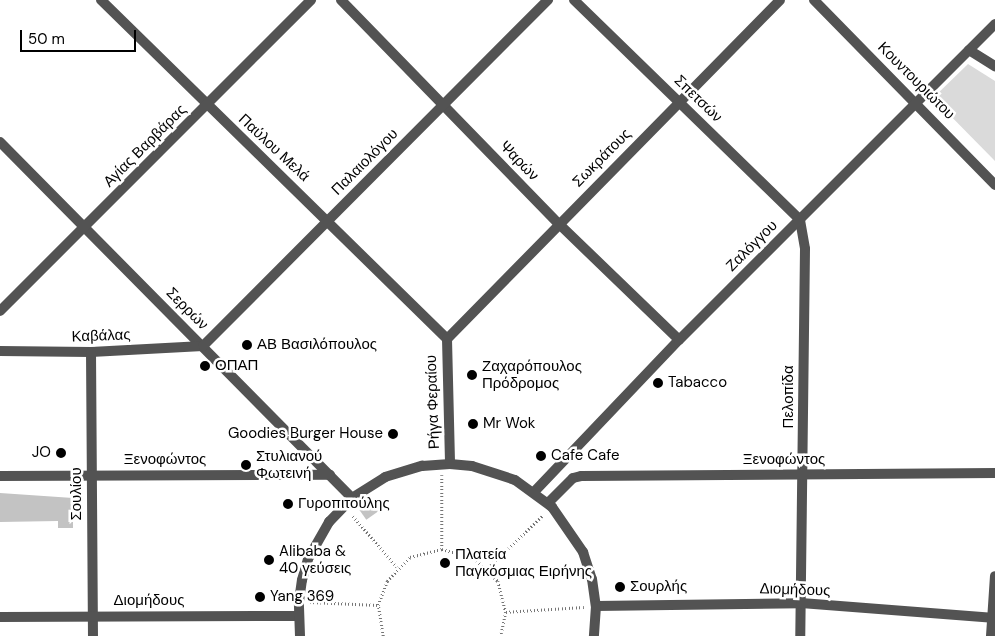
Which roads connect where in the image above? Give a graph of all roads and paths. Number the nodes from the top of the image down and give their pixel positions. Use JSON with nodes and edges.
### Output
{"nodes":[{"id":1,"x":101,"y":0,"type":"edge"},
{"id":2,"x":311,"y":0,"type":"edge"},
{"id":3,"x":341,"y":0,"type":"edge"},
{"id":4,"x":548,"y":0,"type":"edge"},
{"id":5,"x":574,"y":0,"type":"edge"},
{"id":6,"x":780,"y":0,"type":"edge"},
{"id":7,"x":814,"y":0,"type":"edge"},
{"id":8,"x":995,"y":24,"type":"edge"},
{"id":9,"x":969,"y":50,"type":"junction"},
{"id":10,"x":995,"y":66,"type":"edge"},
{"id":11,"x":680,"y":102,"type":"junction"},
{"id":12,"x":917,"y":103,"type":"junction"},
{"id":13,"x":207,"y":105,"type":"junction"},
{"id":14,"x":443,"y":106,"type":"junction"},
{"id":15,"x":0,"y":142,"type":"edge"},
{"id":16,"x":995,"y":185,"type":"edge"},
{"id":17,"x":328,"y":220,"type":"junction"},
{"id":18,"x":800,"y":220,"type":"junction"},
{"id":19,"x":558,"y":223,"type":"junction"},
{"id":20,"x":85,"y":227,"type":"junction"},
{"id":21,"x":0,"y":311,"type":"edge"},
{"id":22,"x":447,"y":339,"type":"junction"},
{"id":23,"x":678,"y":340,"type":"junction"},
{"id":24,"x":203,"y":346,"type":"junction"},
{"id":25,"x":0,"y":351,"type":"edge"},
{"id":26,"x":91,"y":352,"type":"junction"},
{"id":27,"x":446,"y":464,"type":"junction"},
{"id":28,"x":560,"y":465,"type":"junction"},
{"id":29,"x":995,"y":473,"type":"edge"},
{"id":30,"x":804,"y":474,"type":"junction"},
{"id":31,"x":92,"y":475,"type":"junction"},
{"id":32,"x":330,"y":475,"type":"junction"},
{"id":33,"x":0,"y":476,"type":"edge"},
{"id":34,"x":573,"y":478,"type":"junction"},
{"id":35,"x":534,"y":492,"type":"junction"},
{"id":36,"x":352,"y":498,"type":"junction"},
{"id":37,"x":550,"y":505,"type":"junction"},
{"id":38,"x":343,"y":506,"type":"junction"},
{"id":39,"x":442,"y":549,"type":"junction"},
{"id":40,"x":397,"y":568,"type":"junction"},
{"id":41,"x":488,"y":568,"type":"junction"},
{"id":42,"x":995,"y":576,"type":"edge"},
{"id":43,"x":299,"y":601,"type":"junction"},
{"id":44,"x":801,"y":603,"type":"junction"},
{"id":45,"x":378,"y":605,"type":"junction"},
{"id":46,"x":596,"y":606,"type":"junction"},
{"id":47,"x":506,"y":612,"type":"junction"},
{"id":48,"x":298,"y":616,"type":"junction"},
{"id":49,"x":0,"y":617,"type":"edge"},
{"id":50,"x":93,"y":617,"type":"junction"},
{"id":51,"x":994,"y":618,"type":"edge"},
{"id":52,"x":93,"y":636,"type":"edge"},
{"id":53,"x":300,"y":636,"type":"edge"},
{"id":54,"x":383,"y":636,"type":"edge"},
{"id":55,"x":501,"y":636,"type":"edge"},
{"id":56,"x":594,"y":636,"type":"edge"},
{"id":57,"x":800,"y":636,"type":"edge"},
{"id":58,"x":992,"y":636,"type":"edge"}],
"edges":[{"from":1,"to":13,"type":"street","name":"Παύλου Μελά"},
{"from":2,"to":13,"type":"street","name":"Αγίας Βαρβάρας"},
{"from":3,"to":14,"type":"street","name":"Ψαρών"},
{"from":4,"to":14,"type":"street","name":"Παλαιολόγου"},
{"from":5,"to":11,"type":"street","name":"Σπετσών"},
{"from":6,"to":11,"type":"street","name":"Σωκράτους"},
{"from":7,"to":12,"type":"street","name":"Κουντουριώτου"},
{"from":8,"to":9,"type":"street","name":"Ζαλόγγου"},
{"from":9,"to":10,"type":"street"},
{"from":9,"to":12,"type":"street","name":"Ζαλόγγου"},
{"from":11,"to":18,"type":"street","name":"Σπετσών"},
{"from":11,"to":19,"type":"street","name":"Σωκράτους"},
{"from":12,"to":16,"type":"street","name":"Κουντουριώτου"},
{"from":12,"to":18,"type":"street","name":"Ζαλόγγου"},
{"from":13,"to":17,"type":"street","name":"Παύλου Μελά"},
{"from":13,"to":20,"type":"street","name":"Αγίας Βαρβάρας"},
{"from":14,"to":17,"type":"street","name":"Παλαιολόγου"},
{"from":14,"to":19,"type":"street","name":"Ψαρών"},
{"from":15,"to":20,"type":"street","name":"Σερρών"},
{"from":17,"to":22,"type":"street","name":"Παύλου Μελά"},
{"from":17,"to":24,"type":"street","name":"Παλαιολόγου"},
{"from":18,"to":23,"type":"street","name":"Ζαλόγγου"},
{"from":18,"to":30,"type":"street","name":"Πελοπίδα"},
{"from":19,"to":22,"type":"street","name":"Σωκράτους"},
{"from":19,"to":23,"type":"street","name":"Ψαρών"},
{"from":20,"to":21,"type":"street","name":"Αγίας Βαρβάρας"},
{"from":20,"to":24,"type":"street","name":"Σερρών"},
{"from":22,"to":27,"type":"street","name":"Ρήγα Φεραίου"},
{"from":23,"to":28,"type":"street","name":"Ζαλόγγου"},
{"from":24,"to":26,"type":"street","name":"Καβάλας"},
{"from":24,"to":32,"type":"street","name":"Σερρών"},
{"from":25,"to":26,"type":"street","name":"Καβάλας"},
{"from":26,"to":31,"type":"street","name":"Σουλίου"},
{"from":27,"to":35,"type":"street"},
{"from":27,"to":36,"type":"street"},
{"from":27,"to":39,"type":"path"},
{"from":28,"to":34,"type":"street"},
{"from":28,"to":35,"type":"street","name":"Ζαλόγγου"},
{"from":29,"to":30,"type":"street","name":"Ξενοφώντος"},
{"from":30,"to":34,"type":"street","name":"Ξενοφώντος"},
{"from":30,"to":44,"type":"street","name":"Πελοπίδα"},
{"from":31,"to":32,"type":"street","name":"Ξενοφώντος"},
{"from":31,"to":33,"type":"street","name":"Ξενοφώντος"},
{"from":31,"to":50,"type":"street","name":"Σουλίου"},
{"from":32,"to":36,"type":"street","name":"Σερρών"},
{"from":34,"to":37,"type":"street"},
{"from":35,"to":37,"type":"street"},
{"from":36,"to":38,"type":"street"},
{"from":37,"to":41,"type":"path"},
{"from":37,"to":46,"type":"street"},
{"from":38,"to":40,"type":"path"},
{"from":38,"to":43,"type":"street"},
{"from":39,"to":40,"type":"path"},
{"from":39,"to":41,"type":"path"},
{"from":40,"to":45,"type":"path"},
{"from":41,"to":47,"type":"path"},
{"from":42,"to":51,"type":"street"},
{"from":43,"to":45,"type":"path"},
{"from":43,"to":48,"type":"street"},
{"from":44,"to":46,"type":"street","name":"Διομήδους"},
{"from":44,"to":51,"type":"street","name":"Διομήδους"},
{"from":44,"to":57,"type":"street","name":"Πελοπίδα"},
{"from":45,"to":54,"type":"path"},
{"from":46,"to":47,"type":"path"},
{"from":46,"to":56,"type":"street"},
{"from":47,"to":55,"type":"path"},
{"from":48,"to":50,"type":"street","name":"Διομήδους"},
{"from":48,"to":53,"type":"street"},
{"from":49,"to":50,"type":"street","name":"Διομήδους"},
{"from":50,"to":52,"type":"street","name":"Σουλίου"},
{"from":51,"to":58,"type":"street"}]}
